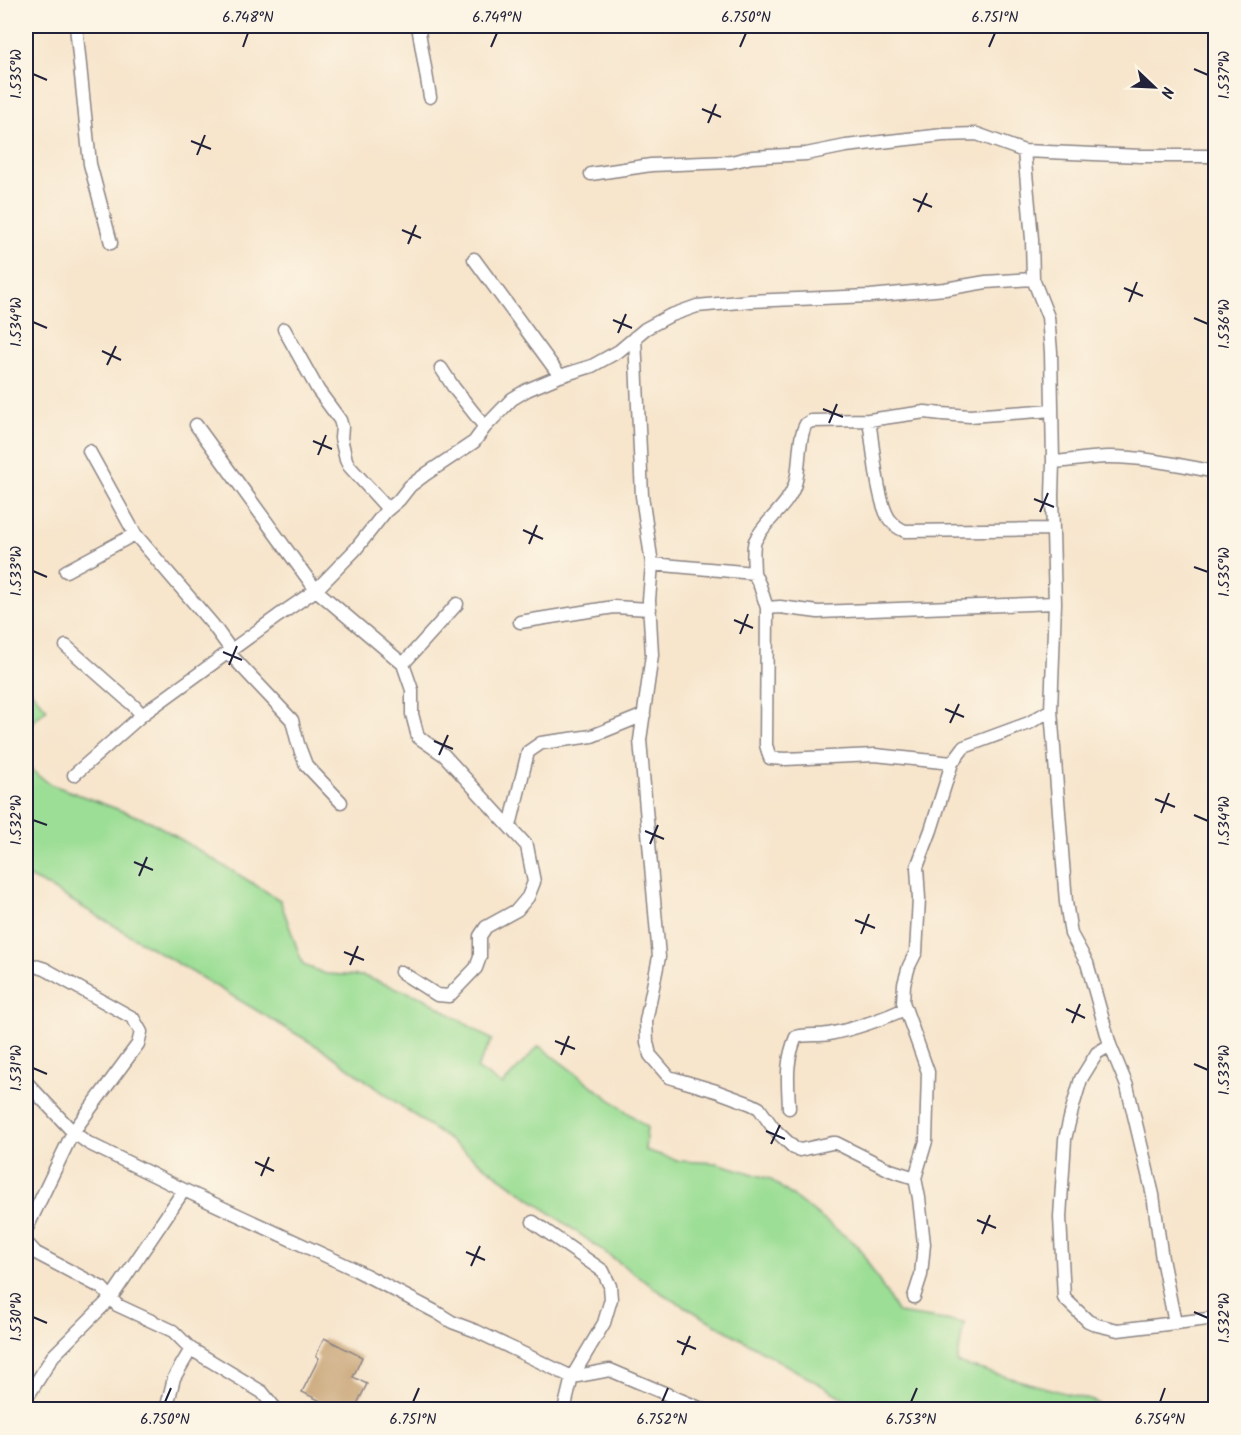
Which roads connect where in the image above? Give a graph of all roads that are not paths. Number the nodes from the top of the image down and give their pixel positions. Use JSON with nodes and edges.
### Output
{"nodes":[{"id":1,"x":76,"y":26,"type":"edge"},
{"id":2,"x":418,"y":26,"type":"edge"},
{"id":3,"x":430,"y":97,"type":"dead end"},
{"id":4,"x":1024,"y":151,"type":"junction"},
{"id":5,"x":1215,"y":156,"type":"edge"},
{"id":6,"x":591,"y":174,"type":"dead end"},
{"id":7,"x":111,"y":243,"type":"dead end"},
{"id":8,"x":474,"y":259,"type":"dead end"},
{"id":9,"x":1033,"y":279,"type":"junction"},
{"id":10,"x":284,"y":329,"type":"dead end"},
{"id":11,"x":635,"y":337,"type":"junction"},
{"id":12,"x":441,"y":368,"type":"dead end"},
{"id":13,"x":560,"y":376,"type":"junction"},
{"id":14,"x":1052,"y":410,"type":"junction"},
{"id":15,"x":869,"y":420,"type":"junction"},
{"id":16,"x":196,"y":425,"type":"dead end"},
{"id":17,"x":485,"y":427,"type":"junction"},
{"id":18,"x":88,"y":451,"type":"dead end"},
{"id":19,"x":1053,"y":462,"type":"junction"},
{"id":20,"x":1215,"y":472,"type":"edge"},
{"id":21,"x":388,"y":509,"type":"junction"},
{"id":22,"x":1053,"y":528,"type":"junction"},
{"id":23,"x":135,"y":534,"type":"junction"},
{"id":24,"x":652,"y":564,"type":"junction"},
{"id":25,"x":66,"y":571,"type":"dead end"},
{"id":26,"x":754,"y":573,"type":"junction"},
{"id":27,"x":316,"y":590,"type":"junction"},
{"id":28,"x":1055,"y":603,"type":"junction"},
{"id":29,"x":457,"y":604,"type":"dead end"},
{"id":30,"x":767,"y":608,"type":"junction"},
{"id":31,"x":650,"y":609,"type":"junction"},
{"id":32,"x":520,"y":622,"type":"dead end"},
{"id":33,"x":66,"y":646,"type":"dead end"},
{"id":34,"x":229,"y":651,"type":"junction"},
{"id":35,"x":403,"y":664,"type":"junction"},
{"id":36,"x":1051,"y":710,"type":"junction"},
{"id":37,"x":142,"y":715,"type":"junction"},
{"id":38,"x":644,"y":715,"type":"junction"},
{"id":39,"x":952,"y":763,"type":"junction"},
{"id":40,"x":74,"y":775,"type":"dead end"},
{"id":41,"x":341,"y":802,"type":"dead end"},
{"id":42,"x":510,"y":826,"type":"junction"},
{"id":43,"x":26,"y":963,"type":"edge"},
{"id":44,"x":401,"y":972,"type":"dead end"},
{"id":45,"x":905,"y":1009,"type":"junction"},
{"id":46,"x":1110,"y":1045,"type":"junction"},
{"id":47,"x":26,"y":1083,"type":"edge"},
{"id":48,"x":789,"y":1108,"type":"dead end"},
{"id":49,"x":73,"y":1132,"type":"junction"},
{"id":50,"x":915,"y":1178,"type":"junction"},
{"id":51,"x":183,"y":1190,"type":"junction"},
{"id":52,"x":533,"y":1222,"type":"dead end"},
{"id":53,"x":26,"y":1230,"type":"edge"},
{"id":54,"x":26,"y":1242,"type":"edge"},
{"id":55,"x":914,"y":1297,"type":"dead end"},
{"id":56,"x":111,"y":1298,"type":"junction"},
{"id":57,"x":1215,"y":1318,"type":"edge"},
{"id":58,"x":1175,"y":1323,"type":"junction"},
{"id":59,"x":191,"y":1349,"type":"junction"},
{"id":60,"x":572,"y":1377,"type":"junction"},
{"id":61,"x":26,"y":1399,"type":"edge"},
{"id":62,"x":166,"y":1410,"type":"edge"},
{"id":63,"x":279,"y":1410,"type":"edge"},
{"id":64,"x":564,"y":1410,"type":"edge"},
{"id":65,"x":704,"y":1410,"type":"edge"}],
"edges":[{"from":1,"to":7,"type":"street"},
{"from":2,"to":3,"type":"street"},
{"from":4,"to":5,"type":"street"},
{"from":4,"to":6,"type":"street"},
{"from":4,"to":9,"type":"street"},
{"from":8,"to":13,"type":"street"},
{"from":9,"to":11,"type":"street"},
{"from":9,"to":14,"type":"street"},
{"from":10,"to":21,"type":"street"},
{"from":11,"to":13,"type":"street"},
{"from":11,"to":24,"type":"street"},
{"from":12,"to":17,"type":"street"},
{"from":13,"to":17,"type":"street"},
{"from":14,"to":15,"type":"street"},
{"from":14,"to":19,"type":"street"},
{"from":15,"to":22,"type":"street"},
{"from":15,"to":26,"type":"street"},
{"from":16,"to":27,"type":"street"},
{"from":17,"to":21,"type":"street"},
{"from":18,"to":23,"type":"street"},
{"from":19,"to":20,"type":"street"},
{"from":19,"to":22,"type":"street"},
{"from":21,"to":27,"type":"street"},
{"from":22,"to":28,"type":"street"},
{"from":23,"to":25,"type":"street"},
{"from":23,"to":34,"type":"street"},
{"from":24,"to":26,"type":"street"},
{"from":24,"to":31,"type":"street"},
{"from":26,"to":30,"type":"street"},
{"from":27,"to":34,"type":"street"},
{"from":27,"to":35,"type":"street"},
{"from":28,"to":30,"type":"street"},
{"from":28,"to":36,"type":"street"},
{"from":29,"to":35,"type":"street"},
{"from":30,"to":39,"type":"street"},
{"from":31,"to":32,"type":"street"},
{"from":31,"to":38,"type":"street"},
{"from":33,"to":37,"type":"street"},
{"from":34,"to":37,"type":"street"},
{"from":34,"to":41,"type":"street"},
{"from":35,"to":42,"type":"street"},
{"from":36,"to":39,"type":"street"},
{"from":36,"to":46,"type":"street"},
{"from":37,"to":40,"type":"street"},
{"from":38,"to":42,"type":"street"},
{"from":38,"to":50,"type":"street"},
{"from":39,"to":45,"type":"street"},
{"from":42,"to":44,"type":"street"},
{"from":43,"to":49,"type":"street"},
{"from":45,"to":48,"type":"street"},
{"from":45,"to":50,"type":"street"},
{"from":46,"to":58,"type":"street"},
{"from":46,"to":58,"type":"street"},
{"from":47,"to":49,"type":"street"},
{"from":49,"to":51,"type":"street"},
{"from":49,"to":53,"type":"street"},
{"from":50,"to":55,"type":"street"},
{"from":51,"to":56,"type":"street"},
{"from":51,"to":60,"type":"street"},
{"from":52,"to":60,"type":"street"},
{"from":54,"to":56,"type":"street"},
{"from":56,"to":59,"type":"street"},
{"from":56,"to":61,"type":"street"},
{"from":57,"to":58,"type":"street"},
{"from":59,"to":62,"type":"street"},
{"from":59,"to":63,"type":"street"},
{"from":60,"to":64,"type":"street"},
{"from":60,"to":65,"type":"street"}]}
